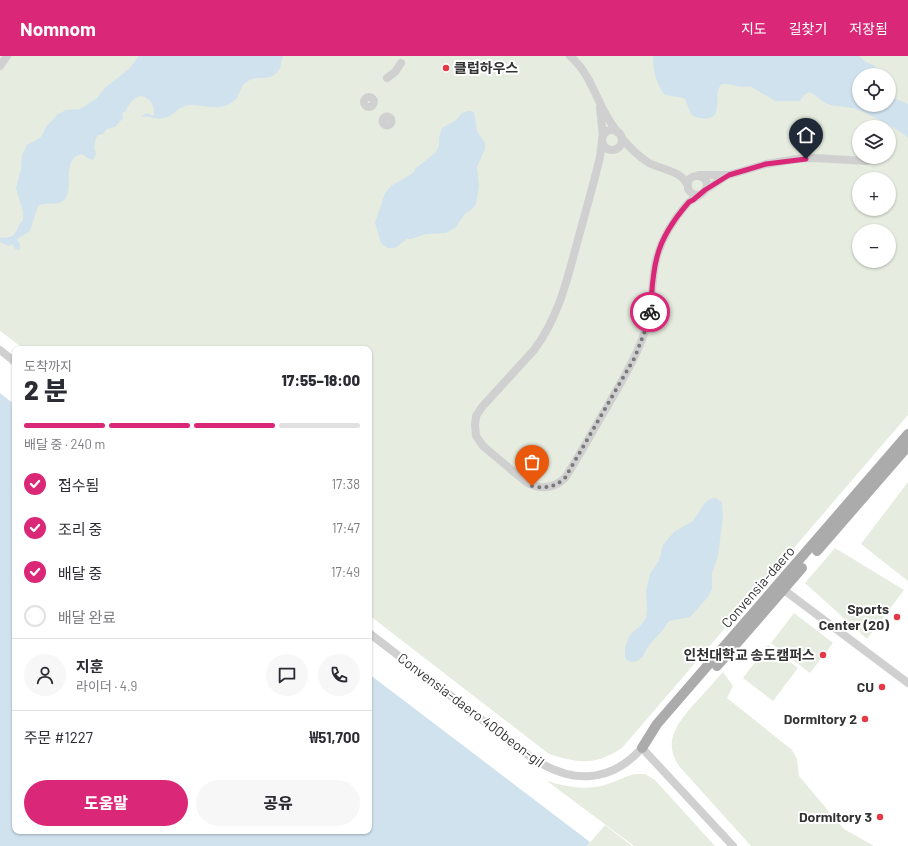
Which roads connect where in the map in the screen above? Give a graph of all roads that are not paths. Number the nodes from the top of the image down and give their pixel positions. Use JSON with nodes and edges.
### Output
{"nodes":[{"id":1,"x":7,"y":56,"type":"edge"},
{"id":2,"x":571,"y":56,"type":"edge"},
{"id":3,"x":401,"y":63,"type":"dead end"},
{"id":4,"x":0,"y":66,"type":"edge"},
{"id":5,"x":387,"y":78,"type":"dead end"},
{"id":6,"x":599,"y":101,"type":"junction"},
{"id":7,"x":619,"y":134,"type":"junction"},
{"id":8,"x":602,"y":139,"type":"junction"},
{"id":9,"x":619,"y":147,"type":"junction"},
{"id":10,"x":629,"y":147,"type":"junction"},
{"id":11,"x":610,"y":150,"type":"junction"},
{"id":12,"x":600,"y":157,"type":"junction"},
{"id":13,"x":852,"y":159,"type":"edge"},
{"id":14,"x":674,"y":173,"type":"junction"},
{"id":15,"x":697,"y":175,"type":"junction"},
{"id":16,"x":729,"y":175,"type":"junction"},
{"id":17,"x":688,"y":187,"type":"junction"},
{"id":18,"x":703,"y":192,"type":"junction"},
{"id":19,"x":689,"y":202,"type":"junction"},
{"id":20,"x":0,"y":350,"type":"edge"},
{"id":21,"x":12,"y":360,"type":"edge"},
{"id":22,"x":908,"y":434,"type":"edge"},
{"id":23,"x":908,"y":446,"type":"edge"},
{"id":24,"x":784,"y":590,"type":"junction"},
{"id":25,"x":372,"y":635,"type":"edge"},
{"id":26,"x":908,"y":683,"type":"edge"},
{"id":27,"x":649,"y":737,"type":"junction"},
{"id":28,"x":642,"y":748,"type":"junction"},
{"id":29,"x":733,"y":846,"type":"edge"}],
"edges":[{"from":1,"to":4,"type":"street"},
{"from":2,"to":6,"type":"street"},
{"from":3,"to":5,"type":"street"},
{"from":6,"to":7,"type":"street"},
{"from":6,"to":8,"type":"street"},
{"from":7,"to":8,"type":"street"},
{"from":7,"to":9,"type":"street"},
{"from":7,"to":10,"type":"street"},
{"from":8,"to":11,"type":"street"},
{"from":8,"to":12,"type":"street"},
{"from":9,"to":10,"type":"street"},
{"from":9,"to":11,"type":"street"},
{"from":10,"to":14,"type":"street"},
{"from":11,"to":12,"type":"street"},
{"from":12,"to":19,"type":"street"},
{"from":13,"to":16,"type":"street"},
{"from":14,"to":15,"type":"street"},
{"from":14,"to":17,"type":"street"},
{"from":15,"to":16,"type":"street"},
{"from":15,"to":17,"type":"street"},
{"from":15,"to":18,"type":"street"},
{"from":16,"to":18,"type":"street"},
{"from":17,"to":18,"type":"street"},
{"from":17,"to":19,"type":"street"},
{"from":18,"to":19,"type":"street"},
{"from":20,"to":21,"type":"street"},
{"from":22,"to":27,"type":"main road","name":"Convensia-daero"},
{"from":23,"to":24,"type":"main road","name":"Convensia-daero"},
{"from":24,"to":26,"type":"street"},
{"from":24,"to":27,"type":"main road","name":"Convensia-daero"},
{"from":25,"to":28,"type":"street","name":"Convensia-daero 400beon-gil"},
{"from":27,"to":28,"type":"main road"},
{"from":28,"to":29,"type":"street"}]}
